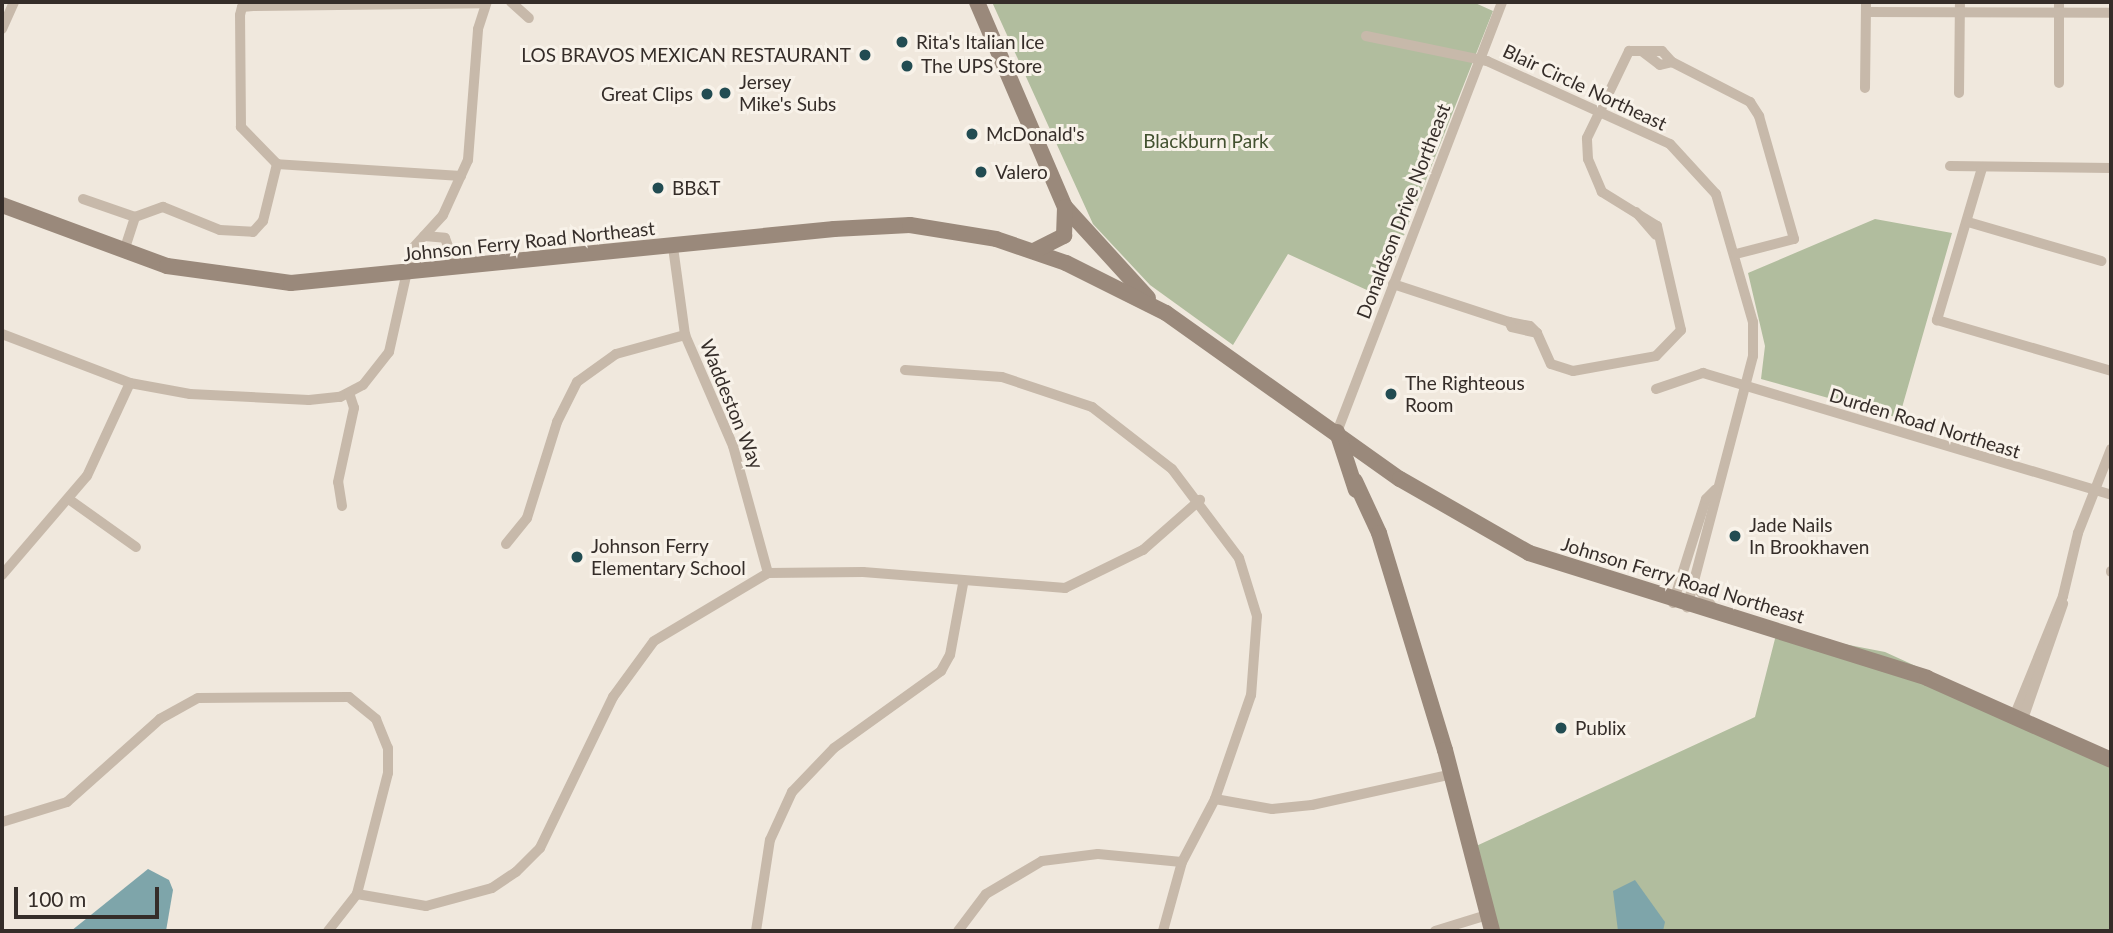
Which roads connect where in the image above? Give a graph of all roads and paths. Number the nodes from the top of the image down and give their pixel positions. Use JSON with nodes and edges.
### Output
{"nodes":[{"id":1,"x":14,"y":2,"type":"edge"},
{"id":2,"x":511,"y":2,"type":"edge"},
{"id":3,"x":977,"y":2,"type":"edge"},
{"id":4,"x":1503,"y":2,"type":"edge"},
{"id":5,"x":428,"y":3,"type":"edge"},
{"id":6,"x":487,"y":3,"type":"edge"},
{"id":7,"x":282,"y":4,"type":"edge"},
{"id":8,"x":1866,"y":7,"type":"edge"},
{"id":9,"x":1959,"y":7,"type":"edge"},
{"id":10,"x":2059,"y":7,"type":"edge"},
{"id":11,"x":2111,"y":13,"type":"edge"},
{"id":12,"x":529,"y":18,"type":"dead end"},
{"id":13,"x":2,"y":29,"type":"edge"},
{"id":14,"x":1366,"y":36,"type":"dead end"},
{"id":15,"x":1479,"y":59,"type":"junction"},
{"id":16,"x":2059,"y":83,"type":"dead end"},
{"id":17,"x":1865,"y":88,"type":"dead end"},
{"id":18,"x":1959,"y":93,"type":"dead end"},
{"id":19,"x":1601,"y":113,"type":"junction"},
{"id":20,"x":277,"y":164,"type":"junction"},
{"id":21,"x":1950,"y":166,"type":"dead end"},
{"id":22,"x":1982,"y":167,"type":"junction"},
{"id":23,"x":2111,"y":168,"type":"edge"},
{"id":24,"x":461,"y":176,"type":"junction"},
{"id":25,"x":83,"y":199,"type":"dead end"},
{"id":26,"x":2,"y":205,"type":"edge"},
{"id":27,"x":1065,"y":207,"type":"junction"},
{"id":28,"x":443,"y":215,"type":"junction"},
{"id":29,"x":135,"y":217,"type":"junction"},
{"id":30,"x":1968,"y":222,"type":"junction"},
{"id":31,"x":424,"y":236,"type":"junction"},
{"id":32,"x":444,"y":238,"type":"junction"},
{"id":33,"x":673,"y":247,"type":"junction"},
{"id":34,"x":124,"y":251,"type":"junction"},
{"id":35,"x":1034,"y":251,"type":"junction"},
{"id":36,"x":1735,"y":254,"type":"junction"},
{"id":37,"x":1106,"y":256,"type":"junction"},
{"id":38,"x":2101,"y":261,"type":"dead end"},
{"id":39,"x":1066,"y":263,"type":"junction"},
{"id":40,"x":456,"y":269,"type":"junction"},
{"id":41,"x":409,"y":274,"type":"junction"},
{"id":42,"x":1394,"y":284,"type":"junction"},
{"id":43,"x":1166,"y":313,"type":"junction"},
{"id":44,"x":2,"y":334,"type":"edge"},
{"id":45,"x":685,"y":335,"type":"junction"},
{"id":46,"x":905,"y":370,"type":"dead end"},
{"id":47,"x":2111,"y":371,"type":"edge"},
{"id":48,"x":130,"y":383,"type":"junction"},
{"id":49,"x":1746,"y":386,"type":"junction"},
{"id":50,"x":1656,"y":389,"type":"dead end"},
{"id":51,"x":349,"y":393,"type":"junction"},
{"id":52,"x":1337,"y":432,"type":"junction"},
{"id":53,"x":2111,"y":449,"type":"edge"},
{"id":54,"x":1715,"y":490,"type":"junction"},
{"id":55,"x":2094,"y":490,"type":"junction"},
{"id":56,"x":2111,"y":495,"type":"edge"},
{"id":57,"x":70,"y":500,"type":"junction"},
{"id":58,"x":1200,"y":500,"type":"junction"},
{"id":59,"x":342,"y":506,"type":"dead end"},
{"id":60,"x":506,"y":544,"type":"dead end"},
{"id":61,"x":136,"y":547,"type":"dead end"},
{"id":62,"x":768,"y":573,"type":"junction"},
{"id":63,"x":2,"y":575,"type":"edge"},
{"id":64,"x":963,"y":584,"type":"junction"},
{"id":65,"x":1694,"y":584,"type":"junction"},
{"id":66,"x":1680,"y":605,"type":"junction"},
{"id":67,"x":1724,"y":618,"type":"junction"},
{"id":68,"x":2020,"y":714,"type":"junction"},
{"id":69,"x":2111,"y":760,"type":"edge"},
{"id":70,"x":1447,"y":769,"type":"junction"},
{"id":71,"x":1215,"y":799,"type":"junction"},
{"id":72,"x":2,"y":822,"type":"edge"},
{"id":73,"x":1182,"y":862,"type":"junction"},
{"id":74,"x":357,"y":894,"type":"junction"},
{"id":75,"x":1490,"y":923,"type":"edge"},
{"id":76,"x":328,"y":931,"type":"edge"},
{"id":77,"x":756,"y":931,"type":"edge"},
{"id":78,"x":958,"y":931,"type":"edge"},
{"id":79,"x":1163,"y":931,"type":"edge"},
{"id":80,"x":1435,"y":931,"type":"edge"}],
"edges":[{"from":1,"to":13,"type":"street"},
{"from":2,"to":12,"type":"street"},
{"from":3,"to":27,"type":"main road"},
{"from":4,"to":15,"type":"street","name":"Donaldson Drive Northeast"},
{"from":5,"to":6,"type":"street"},
{"from":5,"to":7,"type":"street"},
{"from":6,"to":24,"type":"street"},
{"from":7,"to":20,"type":"street"},
{"from":8,"to":9,"type":"street"},
{"from":8,"to":17,"type":"street"},
{"from":9,"to":10,"type":"street"},
{"from":9,"to":18,"type":"street"},
{"from":10,"to":11,"type":"street"},
{"from":10,"to":16,"type":"street"},
{"from":14,"to":15,"type":"street","name":"Blair Circle Northeast"},
{"from":15,"to":19,"type":"street","name":"Blair Circle Northeast"},
{"from":15,"to":42,"type":"street","name":"Donaldson Drive Northeast"},
{"from":19,"to":36,"type":"street","name":"Blair Circle Northeast"},
{"from":19,"to":36,"type":"street"},
{"from":19,"to":42,"type":"street"},
{"from":20,"to":24,"type":"street"},
{"from":20,"to":29,"type":"street"},
{"from":21,"to":22,"type":"street"},
{"from":22,"to":23,"type":"street"},
{"from":22,"to":30,"type":"street"},
{"from":24,"to":28,"type":"street"},
{"from":25,"to":29,"type":"street"},
{"from":26,"to":34,"type":"main road","name":"Johnson Ferry Road Northeast"},
{"from":27,"to":35,"type":"main road"},
{"from":27,"to":37,"type":"main road"},
{"from":28,"to":31,"type":"street"},
{"from":28,"to":32,"type":"street"},
{"from":29,"to":34,"type":"street"},
{"from":30,"to":38,"type":"street"},
{"from":30,"to":47,"type":"street"},
{"from":31,"to":32,"type":"street"},
{"from":31,"to":41,"type":"street"},
{"from":32,"to":40,"type":"street"},
{"from":33,"to":35,"type":"main road","name":"Johnson Ferry Road Northeast"},
{"from":33,"to":40,"type":"main road","name":"Johnson Ferry Road Northeast"},
{"from":33,"to":45,"type":"street","name":"Waddeston Way"},
{"from":34,"to":41,"type":"main road","name":"Johnson Ferry Road Northeast"},
{"from":35,"to":39,"type":"main road","name":"Johnson Ferry Road Northeast"},
{"from":36,"to":49,"type":"street","name":"Blair Circle Northeast"},
{"from":37,"to":39,"type":"main road"},
{"from":37,"to":43,"type":"main road"},
{"from":39,"to":43,"type":"main road","name":"Johnson Ferry Road Northeast"},
{"from":40,"to":41,"type":"main road","name":"Johnson Ferry Road Northeast"},
{"from":41,"to":51,"type":"street"},
{"from":42,"to":52,"type":"street","name":"Donaldson Drive Northeast"},
{"from":43,"to":52,"type":"main road","name":"Johnson Ferry Road Northeast"},
{"from":44,"to":48,"type":"street"},
{"from":45,"to":60,"type":"street"},
{"from":45,"to":62,"type":"street","name":"Waddeston Way"},
{"from":46,"to":58,"type":"street"},
{"from":48,"to":51,"type":"street"},
{"from":48,"to":57,"type":"street"},
{"from":49,"to":50,"type":"street","name":"Durden Road Northeast"},
{"from":49,"to":54,"type":"street","name":"Blair Circle Northeast"},
{"from":49,"to":55,"type":"street","name":"Durden Road Northeast"},
{"from":51,"to":59,"type":"street"},
{"from":52,"to":66,"type":"main road","name":"Johnson Ferry Road Northeast"},
{"from":52,"to":70,"type":"main road"},
{"from":53,"to":55,"type":"street"},
{"from":54,"to":65,"type":"street","name":"Blair Circle Northeast"},
{"from":54,"to":66,"type":"street","name":"Blair Circle Northeast"},
{"from":55,"to":56,"type":"street","name":"Durden Road Northeast"},
{"from":55,"to":68,"type":"street"},
{"from":57,"to":61,"type":"street"},
{"from":57,"to":63,"type":"street"},
{"from":58,"to":64,"type":"street"},
{"from":58,"to":71,"type":"street"},
{"from":62,"to":64,"type":"street"},
{"from":62,"to":74,"type":"street"},
{"from":64,"to":77,"type":"street"},
{"from":65,"to":66,"type":"street","name":"Blair Circle Northeast"},
{"from":65,"to":67,"type":"street"},
{"from":66,"to":67,"type":"main road","name":"Johnson Ferry Road Northeast"},
{"from":67,"to":68,"type":"main road","name":"Johnson Ferry Road Northeast"},
{"from":68,"to":69,"type":"main road","name":"Johnson Ferry Road Northeast"},
{"from":70,"to":71,"type":"street"},
{"from":70,"to":75,"type":"main road"},
{"from":71,"to":73,"type":"street"},
{"from":72,"to":74,"type":"street"},
{"from":73,"to":78,"type":"street"},
{"from":73,"to":79,"type":"street"},
{"from":74,"to":76,"type":"street"},
{"from":75,"to":80,"type":"street"}]}
